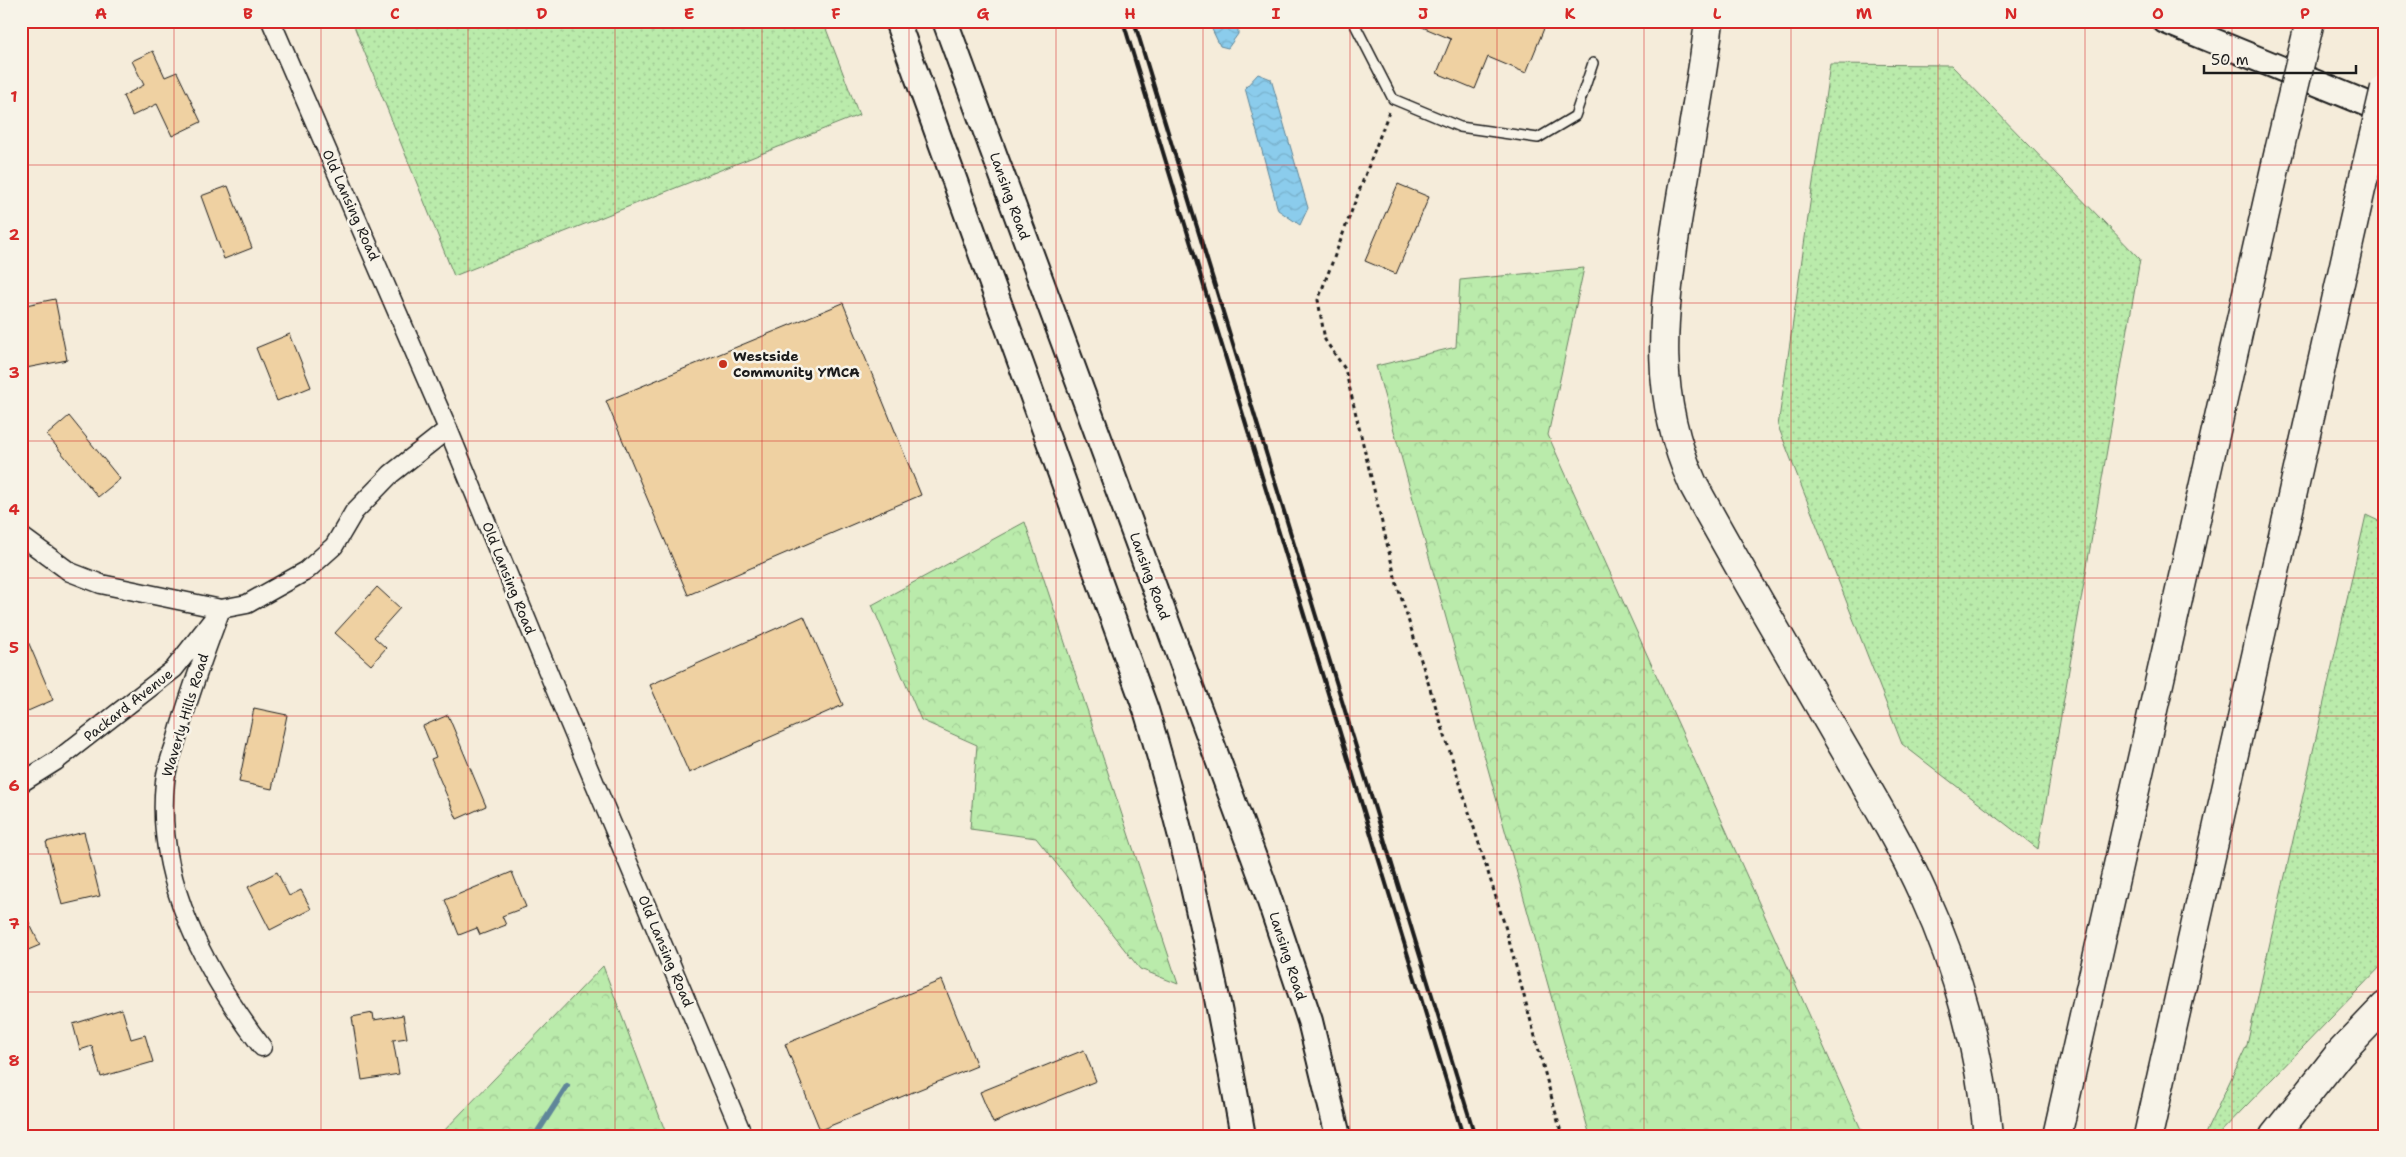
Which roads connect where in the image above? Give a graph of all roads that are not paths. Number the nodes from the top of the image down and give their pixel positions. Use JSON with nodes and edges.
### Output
{"nodes":[{"id":1,"x":271,"y":21,"type":"edge"},
{"id":2,"x":897,"y":21,"type":"edge"},
{"id":3,"x":945,"y":21,"type":"edge"},
{"id":4,"x":1353,"y":21,"type":"edge"},
{"id":5,"x":1709,"y":21,"type":"edge"},
{"id":6,"x":2165,"y":21,"type":"edge"},
{"id":7,"x":2310,"y":21,"type":"edge"},
{"id":8,"x":1593,"y":63,"type":"dead end"},
{"id":9,"x":2385,"y":88,"type":"edge"},
{"id":10,"x":2385,"y":111,"type":"edge"},
{"id":11,"x":448,"y":429,"type":"junction"},
{"id":12,"x":21,"y":536,"type":"edge"},
{"id":13,"x":222,"y":609,"type":"junction"},
{"id":14,"x":21,"y":783,"type":"edge"},
{"id":15,"x":2385,"y":1006,"type":"edge"},
{"id":16,"x":262,"y":1047,"type":"dead end"},
{"id":17,"x":743,"y":1136,"type":"edge"},
{"id":18,"x":1243,"y":1136,"type":"edge"},
{"id":19,"x":1338,"y":1136,"type":"edge"},
{"id":20,"x":1988,"y":1136,"type":"edge"},
{"id":21,"x":2057,"y":1136,"type":"edge"},
{"id":22,"x":2148,"y":1136,"type":"edge"},
{"id":23,"x":2274,"y":1136,"type":"edge"}],
"edges":[{"from":1,"to":11,"type":"street","name":"Old Lansing Road"},
{"from":2,"to":18,"type":"main road"},
{"from":3,"to":19,"type":"main road","name":"Lansing Road"},
{"from":4,"to":8,"type":"lane"},
{"from":5,"to":20,"type":"highway"},
{"from":6,"to":10,"type":"main road"},
{"from":7,"to":21,"type":"highway","bridge":true},
{"from":9,"to":22,"type":"highway","bridge":true},
{"from":11,"to":13,"type":"street"},
{"from":11,"to":17,"type":"street","name":"Old Lansing Road"},
{"from":12,"to":13,"type":"street"},
{"from":13,"to":14,"type":"street","name":"Packard Avenue"},
{"from":13,"to":16,"type":"street","name":"Waverly Hills Road"},
{"from":15,"to":23,"type":"highway"}]}
